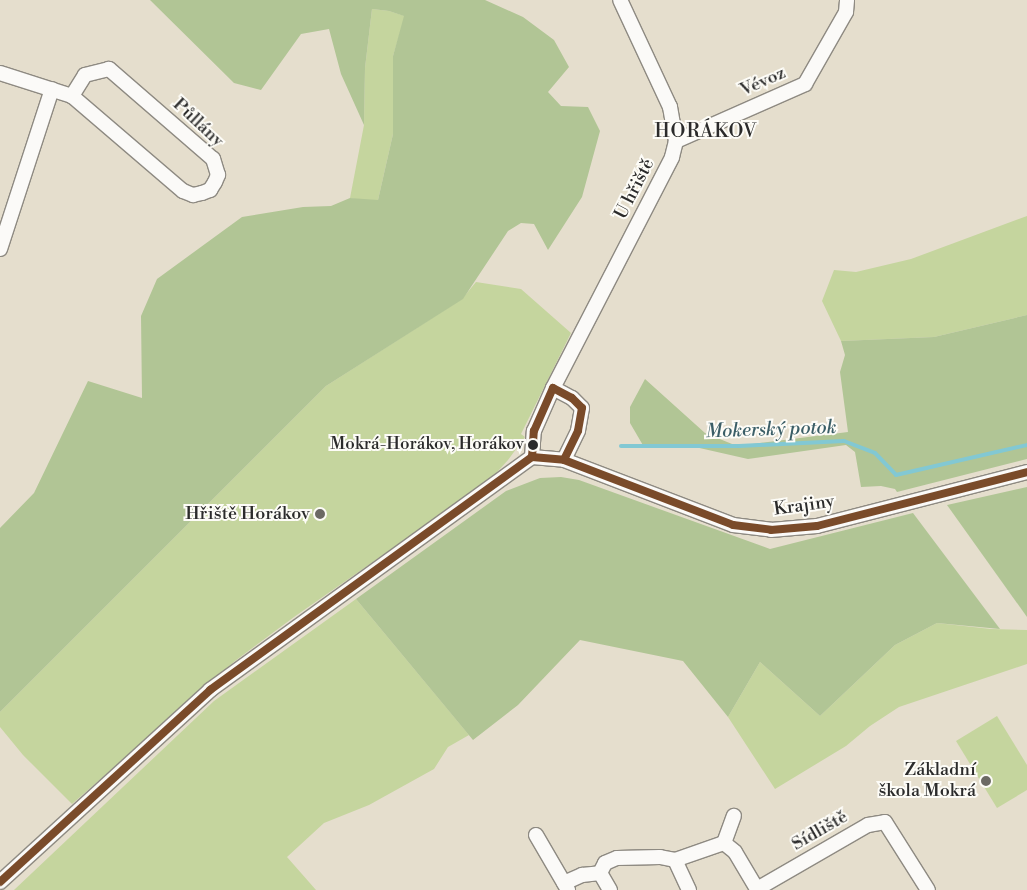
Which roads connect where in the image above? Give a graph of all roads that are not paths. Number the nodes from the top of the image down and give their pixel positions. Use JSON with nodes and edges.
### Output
{"nodes":[{"id":1,"x":620,"y":0,"type":"edge"},
{"id":2,"x":847,"y":0,"type":"edge"},
{"id":3,"x":0,"y":73,"type":"edge"},
{"id":4,"x":52,"y":89,"type":"junction"},
{"id":5,"x":72,"y":96,"type":"junction"},
{"id":6,"x":676,"y":141,"type":"junction"},
{"id":7,"x":0,"y":249,"type":"edge"},
{"id":8,"x":553,"y":388,"type":"junction"},
{"id":9,"x":532,"y":457,"type":"junction"},
{"id":10,"x":564,"y":460,"type":"junction"},
{"id":11,"x":1027,"y":472,"type":"edge"},
{"id":12,"x":734,"y":816,"type":"dead end"},
{"id":13,"x":536,"y":835,"type":"dead end"},
{"id":14,"x":724,"y":843,"type":"junction"},
{"id":15,"x":675,"y":860,"type":"junction"},
{"id":16,"x":600,"y":873,"type":"junction"},
{"id":17,"x":0,"y":882,"type":"edge"},
{"id":18,"x":566,"y":887,"type":"edge"},
{"id":19,"x":757,"y":889,"type":"edge"},
{"id":20,"x":610,"y":890,"type":"edge"},
{"id":21,"x":689,"y":890,"type":"edge"},
{"id":22,"x":928,"y":890,"type":"edge"}],
"edges":[{"from":1,"to":6,"type":"street","name":"U hřiště"},
{"from":2,"to":6,"type":"street","name":"Vévoz"},
{"from":3,"to":4,"type":"street","name":"Půllány"},
{"from":4,"to":5,"type":"street","name":"Půllány"},
{"from":4,"to":7,"type":"street"},
{"from":5,"to":5,"type":"street","name":"Půllány"},
{"from":6,"to":8,"type":"street","name":"U hřiště"},
{"from":8,"to":9,"type":"street","name":"U hřiště"},
{"from":8,"to":10,"type":"street"},
{"from":9,"to":10,"type":"street","name":"Krajiny"},
{"from":9,"to":17,"type":"street"},
{"from":10,"to":11,"type":"street","name":"Krajiny"},
{"from":12,"to":14,"type":"street"},
{"from":13,"to":18,"type":"street"},
{"from":14,"to":15,"type":"street"},
{"from":14,"to":19,"type":"street","name":"Sídliště"},
{"from":15,"to":16,"type":"street"},
{"from":15,"to":21,"type":"street"},
{"from":16,"to":18,"type":"street"},
{"from":16,"to":20,"type":"street"},
{"from":19,"to":22,"type":"street","name":"Sídliště"}]}
